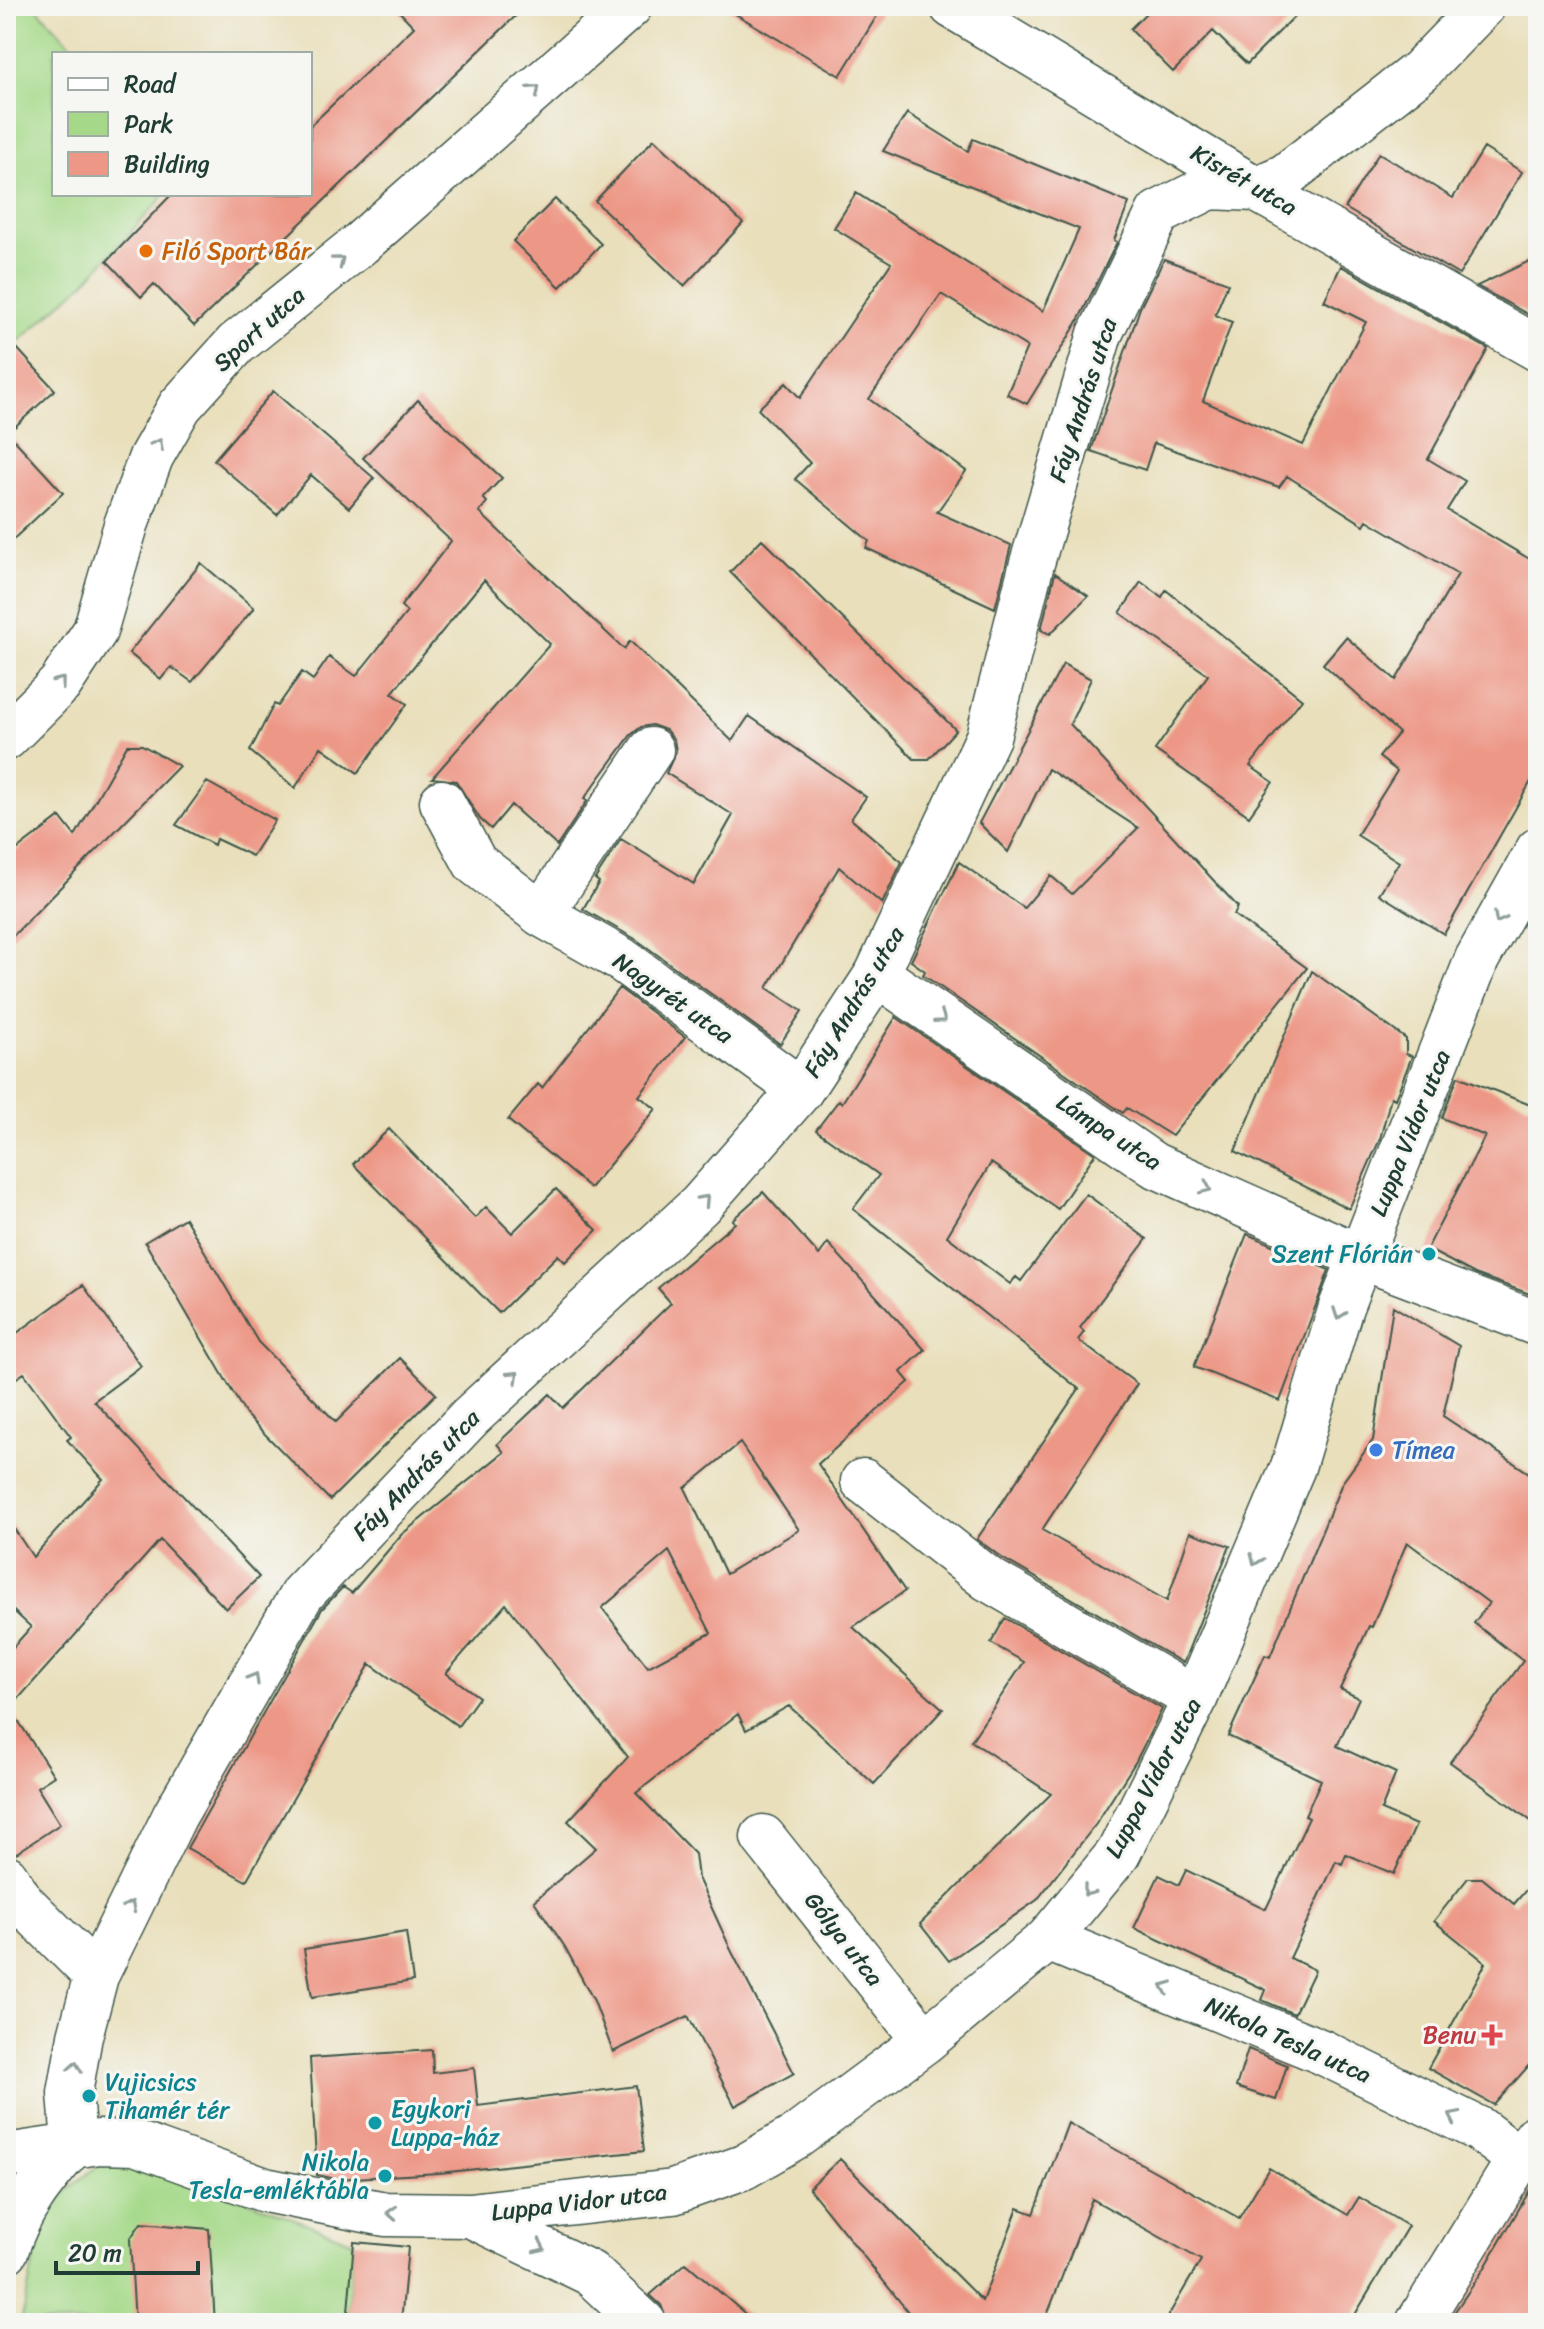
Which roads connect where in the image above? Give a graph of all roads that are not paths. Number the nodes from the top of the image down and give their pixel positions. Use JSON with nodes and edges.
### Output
{"nodes":[{"id":1,"x":630,"y":6,"type":"edge"},
{"id":2,"x":952,"y":6,"type":"edge"},
{"id":3,"x":1483,"y":6,"type":"edge"},
{"id":4,"x":1256,"y":189,"type":"junction"},
{"id":5,"x":1538,"y":349,"type":"edge"},
{"id":6,"x":6,"y":738,"type":"edge"},
{"id":7,"x":651,"y":750,"type":"dead end"},
{"id":8,"x":442,"y":802,"type":"dead end"},
{"id":9,"x":1538,"y":850,"type":"edge"},
{"id":10,"x":541,"y":914,"type":"junction"},
{"id":11,"x":877,"y":974,"type":"junction"},
{"id":12,"x":801,"y":1090,"type":"junction"},
{"id":13,"x":1361,"y":1257,"type":"junction"},
{"id":14,"x":1538,"y":1324,"type":"edge"},
{"id":15,"x":863,"y":1481,"type":"dead end"},
{"id":16,"x":1195,"y":1699,"type":"junction"},
{"id":17,"x":763,"y":1837,"type":"dead end"},
{"id":18,"x":6,"y":1877,"type":"edge"},
{"id":19,"x":1048,"y":1939,"type":"junction"},
{"id":20,"x":96,"y":1976,"type":"junction"},
{"id":21,"x":925,"y":2041,"type":"junction"},
{"id":22,"x":74,"y":2144,"type":"junction"},
{"id":23,"x":1528,"y":2147,"type":"edge"},
{"id":24,"x":6,"y":2156,"type":"edge"},
{"id":25,"x":470,"y":2215,"type":"junction"},
{"id":26,"x":6,"y":2251,"type":"edge"},
{"id":27,"x":644,"y":2323,"type":"edge"},
{"id":28,"x":1418,"y":2323,"type":"edge"}],
"edges":[{"from":6,"to":1,"type":"street","name":"Sport utca","one_way":true},
{"from":2,"to":4,"type":"street","name":"Kisrét utca"},
{"from":3,"to":4,"type":"street","name":"Fáy András utca"},
{"from":4,"to":5,"type":"street","name":"Kisrét utca"},
{"from":4,"to":11,"type":"street","name":"Fáy András utca"},
{"from":7,"to":10,"type":"street"},
{"from":8,"to":10,"type":"street","name":"Nagyrét utca"},
{"from":9,"to":13,"type":"street","name":"Luppa Vidor utca","one_way":true},
{"from":10,"to":12,"type":"street","name":"Nagyrét utca"},
{"from":11,"to":12,"type":"street","name":"Fáy András utca"},
{"from":11,"to":13,"type":"street","name":"Lámpa utca","one_way":true},
{"from":20,"to":12,"type":"street","name":"Fáy András utca","one_way":true},
{"from":13,"to":14,"type":"street","name":"Lámpa utca"},
{"from":13,"to":16,"type":"street","name":"Luppa Vidor utca","one_way":true},
{"from":15,"to":16,"type":"street"},
{"from":16,"to":19,"type":"street","name":"Luppa Vidor utca","one_way":true},
{"from":17,"to":21,"type":"street","name":"Gólya utca"},
{"from":18,"to":20,"type":"street"},
{"from":19,"to":21,"type":"street","name":"Luppa Vidor utca"},
{"from":23,"to":19,"type":"street","name":"Nikola Tesla utca","one_way":true},
{"from":22,"to":20,"type":"street","one_way":true},
{"from":21,"to":25,"type":"street","name":"Luppa Vidor utca"},
{"from":22,"to":24,"type":"street"},
{"from":25,"to":22,"type":"street","name":"Luppa Vidor utca","one_way":true},
{"from":22,"to":26,"type":"street"},
{"from":23,"to":28,"type":"street"},
{"from":25,"to":27,"type":"street","one_way":true}]}
